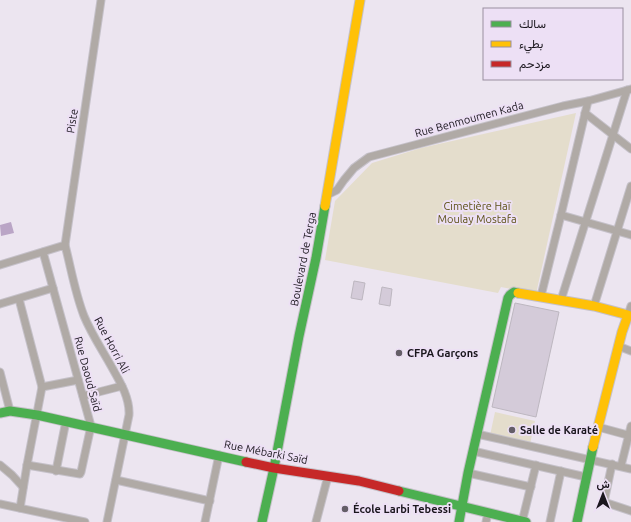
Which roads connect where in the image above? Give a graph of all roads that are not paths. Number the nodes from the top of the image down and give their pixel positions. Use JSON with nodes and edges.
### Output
{"nodes":[{"id":1,"x":101,"y":0,"type":"edge"},
{"id":2,"x":360,"y":0,"type":"edge"},
{"id":3,"x":629,"y":89,"type":"edge"},
{"id":4,"x":588,"y":101,"type":"junction"},
{"id":5,"x":585,"y":113,"type":"junction"},
{"id":6,"x":612,"y":134,"type":"junction"},
{"id":7,"x":631,"y":149,"type":"edge"},
{"id":8,"x":631,"y":186,"type":"edge"},
{"id":9,"x":328,"y":195,"type":"junction"},
{"id":10,"x":561,"y":215,"type":"junction"},
{"id":11,"x":585,"y":221,"type":"junction"},
{"id":12,"x":617,"y":231,"type":"junction"},
{"id":13,"x":631,"y":235,"type":"edge"},
{"id":14,"x":65,"y":245,"type":"junction"},
{"id":15,"x":43,"y":252,"type":"junction"},
{"id":16,"x":0,"y":265,"type":"edge"},
{"id":17,"x":53,"y":288,"type":"junction"},
{"id":18,"x":541,"y":296,"type":"junction"},
{"id":19,"x":19,"y":299,"type":"junction"},
{"id":20,"x":561,"y":300,"type":"junction"},
{"id":21,"x":0,"y":304,"type":"edge"},
{"id":22,"x":594,"y":306,"type":"junction"},
{"id":23,"x":631,"y":306,"type":"edge"},
{"id":24,"x":628,"y":322,"type":"edge"},
{"id":25,"x":618,"y":346,"type":"junction"},
{"id":26,"x":631,"y":351,"type":"edge"},
{"id":27,"x":0,"y":372,"type":"edge"},
{"id":28,"x":78,"y":380,"type":"junction"},
{"id":29,"x":122,"y":386,"type":"junction"},
{"id":30,"x":42,"y":388,"type":"junction"},
{"id":31,"x":82,"y":396,"type":"junction"},
{"id":32,"x":10,"y":411,"type":"junction"},
{"id":33,"x":0,"y":413,"type":"edge"},
{"id":34,"x":37,"y":415,"type":"junction"},
{"id":35,"x":66,"y":421,"type":"junction"},
{"id":36,"x":91,"y":426,"type":"junction"},
{"id":37,"x":631,"y":426,"type":"edge"},
{"id":38,"x":598,"y":427,"type":"junction"},
{"id":39,"x":125,"y":434,"type":"junction"},
{"id":40,"x":477,"y":434,"type":"junction"},
{"id":41,"x":630,"y":436,"type":"edge"},
{"id":42,"x":473,"y":451,"type":"junction"},
{"id":43,"x":219,"y":455,"type":"junction"},
{"id":44,"x":590,"y":460,"type":"junction"},
{"id":45,"x":612,"y":464,"type":"junction"},
{"id":46,"x":0,"y":465,"type":"edge"},
{"id":47,"x":27,"y":465,"type":"junction"},
{"id":48,"x":536,"y":465,"type":"junction"},
{"id":49,"x":621,"y":466,"type":"junction"},
{"id":50,"x":274,"y":468,"type":"junction"},
{"id":51,"x":631,"y":469,"type":"edge"},
{"id":52,"x":56,"y":471,"type":"junction"},
{"id":53,"x":561,"y":471,"type":"junction"},
{"id":54,"x":468,"y":473,"type":"junction"},
{"id":55,"x":0,"y":474,"type":"edge"},
{"id":56,"x":12,"y":475,"type":"junction"},
{"id":57,"x":328,"y":476,"type":"junction"},
{"id":58,"x":586,"y":477,"type":"junction"},
{"id":59,"x":116,"y":480,"type":"junction"},
{"id":60,"x":23,"y":487,"type":"junction"},
{"id":61,"x":530,"y":487,"type":"junction"},
{"id":62,"x":210,"y":500,"type":"junction"},
{"id":63,"x":0,"y":504,"type":"edge"},
{"id":64,"x":462,"y":507,"type":"junction"},
{"id":65,"x":20,"y":508,"type":"junction"},
{"id":66,"x":631,"y":511,"type":"edge"},
{"id":67,"x":487,"y":518,"type":"edge"},
{"id":68,"x":85,"y":522,"type":"edge"},
{"id":69,"x":107,"y":522,"type":"edge"},
{"id":70,"x":205,"y":522,"type":"edge"},
{"id":71,"x":262,"y":522,"type":"edge"},
{"id":72,"x":316,"y":522,"type":"edge"},
{"id":73,"x":459,"y":522,"type":"edge"},
{"id":74,"x":523,"y":522,"type":"edge"},
{"id":75,"x":550,"y":522,"type":"edge"},
{"id":76,"x":577,"y":522,"type":"edge"}],
"edges":[{"from":1,"to":14,"type":"street","name":"Piste"},
{"from":2,"to":9,"type":"street","name":"Boulevard de Terga"},
{"from":3,"to":4,"type":"street","name":"Rue Benmoumen Kada"},
{"from":3,"to":6,"type":"street"},
{"from":4,"to":5,"type":"street"},
{"from":4,"to":9,"type":"street","name":"Rue Benmoumen Kada"},
{"from":5,"to":6,"type":"street"},
{"from":5,"to":10,"type":"street"},
{"from":6,"to":7,"type":"street"},
{"from":6,"to":11,"type":"street"},
{"from":8,"to":12,"type":"street"},
{"from":9,"to":50,"type":"street","name":"Boulevard de Terga"},
{"from":10,"to":11,"type":"street"},
{"from":10,"to":18,"type":"street"},
{"from":11,"to":12,"type":"street"},
{"from":11,"to":20,"type":"street"},
{"from":12,"to":13,"type":"street"},
{"from":12,"to":22,"type":"street"},
{"from":14,"to":15,"type":"street"},
{"from":14,"to":29,"type":"street","name":"Rue Horri Ali"},
{"from":15,"to":16,"type":"street"},
{"from":15,"to":17,"type":"street","name":"Rue Daoud Saïd"},
{"from":17,"to":19,"type":"street"},
{"from":17,"to":28,"type":"street","name":"Rue Daoud Saïd"},
{"from":18,"to":20,"type":"street"},
{"from":18,"to":40,"type":"street"},
{"from":19,"to":21,"type":"street"},
{"from":19,"to":30,"type":"street"},
{"from":20,"to":22,"type":"street"},
{"from":22,"to":24,"type":"street"},
{"from":23,"to":24,"type":"street"},
{"from":24,"to":25,"type":"street"},
{"from":25,"to":26,"type":"street"},
{"from":25,"to":38,"type":"street"},
{"from":27,"to":32,"type":"street"},
{"from":28,"to":30,"type":"street"},
{"from":28,"to":31,"type":"street","name":"Rue Daoud Saïd"},
{"from":29,"to":31,"type":"street"},
{"from":29,"to":39,"type":"street","name":"Rue Horri Ali"},
{"from":30,"to":34,"type":"street"},
{"from":31,"to":36,"type":"street","name":"Rue Daoud Saïd"},
{"from":32,"to":33,"type":"street","name":"Rue Mébarki Saïd"},
{"from":32,"to":34,"type":"street","name":"Rue Mébarki Saïd"},
{"from":34,"to":35,"type":"street","name":"Rue Mébarki Saïd"},
{"from":34,"to":47,"type":"street"},
{"from":35,"to":36,"type":"street","name":"Rue Mébarki Saïd"},
{"from":35,"to":52,"type":"street"},
{"from":36,"to":39,"type":"street","name":"Rue Mébarki Saïd"},
{"from":36,"to":52,"type":"street","name":"Rue Daoud Saïd"},
{"from":37,"to":41,"type":"street"},
{"from":38,"to":41,"type":"street"},
{"from":38,"to":44,"type":"street"},
{"from":39,"to":43,"type":"street","name":"Rue Mébarki Saïd"},
{"from":39,"to":59,"type":"street","name":"Rue Horri Ali"},
{"from":40,"to":42,"type":"street"},
{"from":40,"to":44,"type":"street"},
{"from":41,"to":49,"type":"street"},
{"from":42,"to":48,"type":"street"},
{"from":42,"to":54,"type":"street"},
{"from":43,"to":50,"type":"street","name":"Rue Mébarki Saïd"},
{"from":43,"to":62,"type":"street"},
{"from":44,"to":45,"type":"street"},
{"from":44,"to":58,"type":"street"},
{"from":45,"to":49,"type":"street"},
{"from":45,"to":66,"type":"street"},
{"from":46,"to":56,"type":"street"},
{"from":47,"to":52,"type":"street","name":"Rue Daoud Saïd"},
{"from":47,"to":60,"type":"street"},
{"from":48,"to":53,"type":"street"},
{"from":48,"to":61,"type":"street"},
{"from":49,"to":51,"type":"street"},
{"from":50,"to":57,"type":"street","name":"Rue Mébarki Saïd"},
{"from":50,"to":71,"type":"street","name":"Boulevard de Terga"},
{"from":53,"to":58,"type":"street"},
{"from":53,"to":75,"type":"street"},
{"from":54,"to":61,"type":"street"},
{"from":54,"to":64,"type":"street"},
{"from":55,"to":56,"type":"street"},
{"from":56,"to":60,"type":"street"},
{"from":57,"to":64,"type":"street","name":"Rue Mébarki Saïd"},
{"from":57,"to":72,"type":"street"},
{"from":58,"to":76,"type":"street"},
{"from":59,"to":62,"type":"street"},
{"from":59,"to":69,"type":"street","name":"Rue Horri Ali"},
{"from":60,"to":65,"type":"street"},
{"from":61,"to":74,"type":"street"},
{"from":62,"to":70,"type":"street"},
{"from":63,"to":65,"type":"street"},
{"from":64,"to":67,"type":"street","name":"Rue Mébarki Saïd"},
{"from":64,"to":73,"type":"street"},
{"from":65,"to":68,"type":"street"},
{"from":67,"to":74,"type":"street","name":"Rue Mébarki Saïd"}]}
